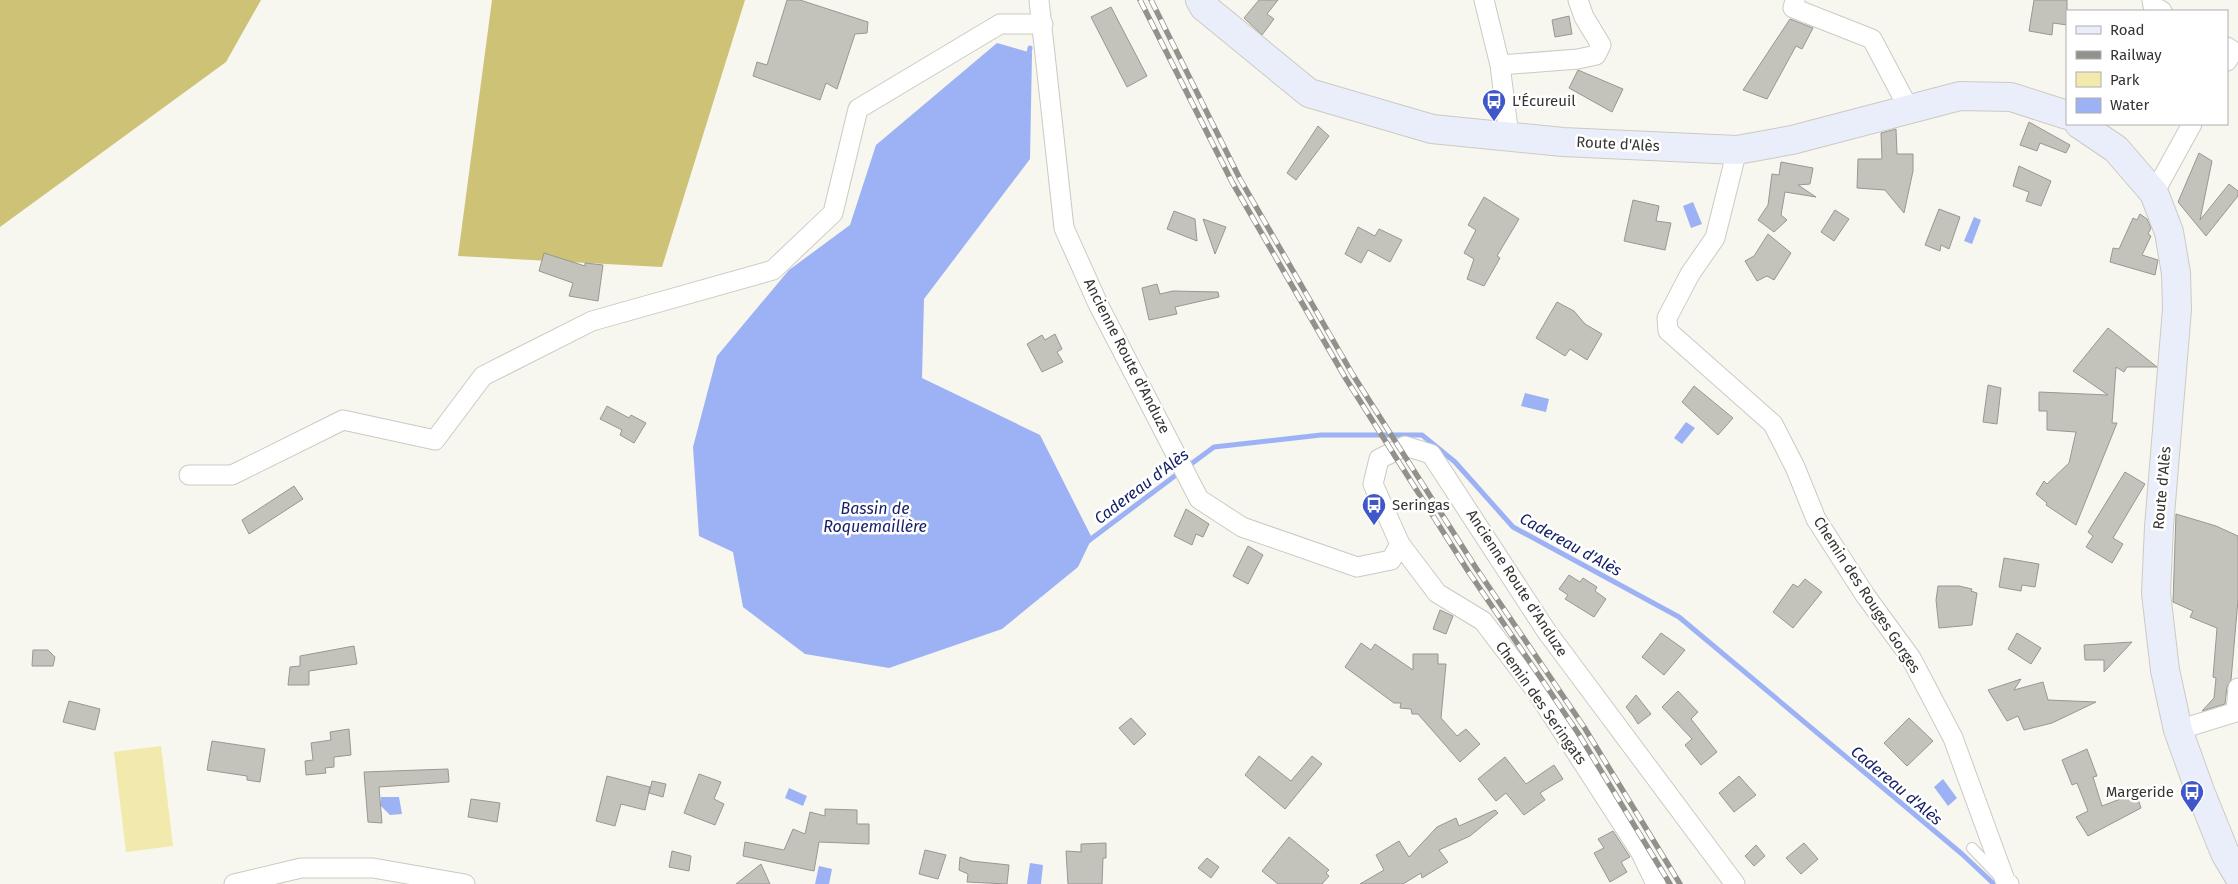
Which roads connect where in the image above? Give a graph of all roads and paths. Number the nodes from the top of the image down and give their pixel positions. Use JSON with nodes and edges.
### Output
{"nodes":[{"id":1,"x":1039,"y":0,"type":"edge"},
{"id":2,"x":1200,"y":0,"type":"edge"},
{"id":3,"x":1484,"y":0,"type":"edge"},
{"id":4,"x":1578,"y":0,"type":"edge"},
{"id":5,"x":1795,"y":0,"type":"edge"},
{"id":6,"x":2152,"y":0,"type":"edge"},
{"id":7,"x":2160,"y":10,"type":"edge"},
{"id":8,"x":1043,"y":24,"type":"junction"},
{"id":9,"x":2228,"y":48,"type":"edge"},
{"id":10,"x":2228,"y":59,"type":"edge"},
{"id":11,"x":1500,"y":65,"type":"junction"},
{"id":12,"x":1909,"y":109,"type":"junction"},
{"id":13,"x":2066,"y":115,"type":"edge"},
{"id":14,"x":2080,"y":125,"type":"edge"},
{"id":15,"x":2191,"y":125,"type":"edge"},
{"id":16,"x":1509,"y":136,"type":"junction"},
{"id":17,"x":1737,"y":150,"type":"junction"},
{"id":18,"x":2154,"y":192,"type":"junction"},
{"id":19,"x":189,"y":475,"type":"dead end"},
{"id":20,"x":1400,"y":544,"type":"junction"},
{"id":21,"x":2238,"y":688,"type":"edge"},
{"id":22,"x":2237,"y":712,"type":"edge"},
{"id":23,"x":2178,"y":730,"type":"junction"},
{"id":24,"x":1972,"y":848,"type":"dead end"},
{"id":25,"x":2238,"y":875,"type":"edge"},
{"id":26,"x":2007,"y":883,"type":"edge"},
{"id":27,"x":234,"y":884,"type":"edge"},
{"id":28,"x":465,"y":884,"type":"edge"},
{"id":29,"x":1656,"y":884,"type":"edge"},
{"id":30,"x":1735,"y":884,"type":"edge"}],
"edges":[{"from":1,"to":8,"type":"street","name":"Ancienne Route d'Anduze"},
{"from":2,"to":16,"type":"main road","name":"Route d'Alès"},
{"from":3,"to":11,"type":"street"},
{"from":4,"to":11,"type":"street"},
{"from":5,"to":12,"type":"street"},
{"from":6,"to":7,"type":"street"},
{"from":8,"to":19,"type":"street"},
{"from":8,"to":20,"type":"street","name":"Ancienne Route d'Anduze"},
{"from":9,"to":10,"type":"street"},
{"from":11,"to":16,"type":"street"},
{"from":12,"to":13,"type":"main road","name":"Route d'Alès"},
{"from":12,"to":17,"type":"main road","name":"Route d'Alès"},
{"from":14,"to":18,"type":"main road","name":"Route d'Alès"},
{"from":15,"to":18,"type":"street"},
{"from":16,"to":17,"type":"main road","name":"Route d'Alès"},
{"from":17,"to":26,"type":"street","name":"Chemin des Rouges Gorges"},
{"from":18,"to":23,"type":"main road","name":"Route d'Alès"},
{"from":20,"to":29,"type":"street","name":"Chemin des Seringats"},
{"from":20,"to":30,"type":"street","name":"Ancienne Route d'Anduze"},
{"from":21,"to":22,"type":"street"},
{"from":22,"to":23,"type":"street"},
{"from":23,"to":25,"type":"main road","name":"Route d'Alès"},
{"from":24,"to":26,"type":"lane"},
{"from":27,"to":28,"type":"street"}]}
